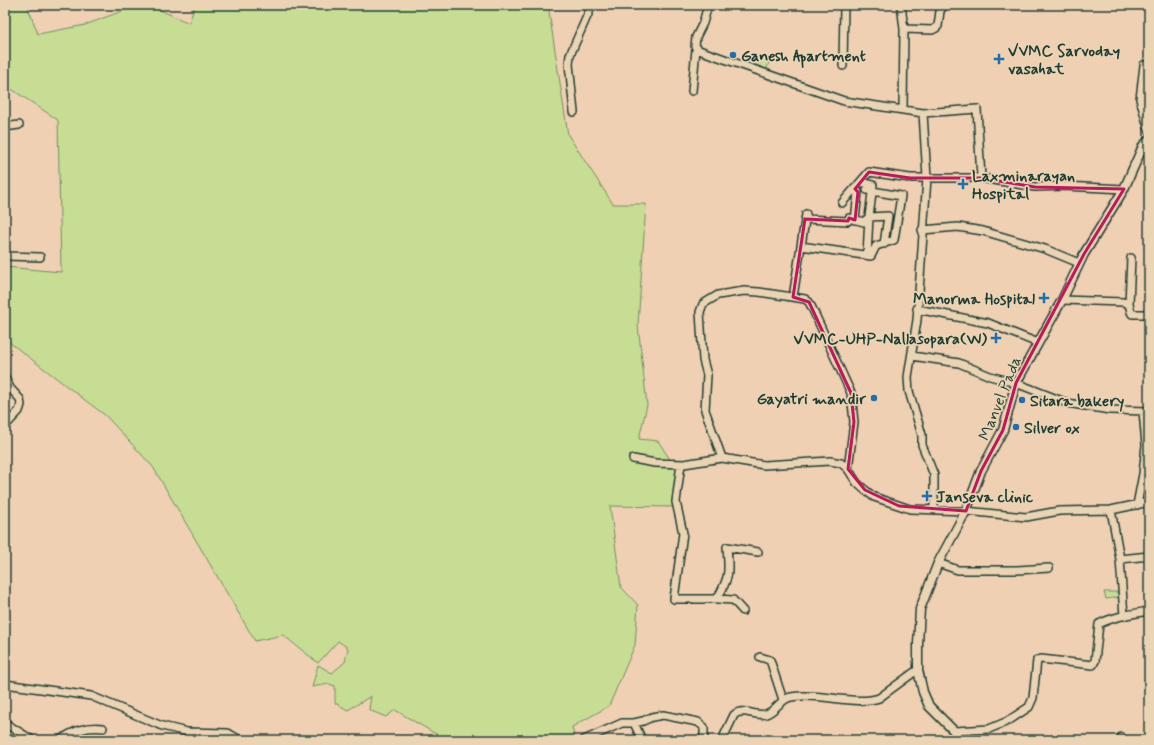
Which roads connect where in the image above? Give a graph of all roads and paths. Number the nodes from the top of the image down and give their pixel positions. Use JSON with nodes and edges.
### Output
{"nodes":[{"id":1,"x":592,"y":5,"type":"edge"},
{"id":2,"x":708,"y":5,"type":"edge"},
{"id":3,"x":844,"y":5,"type":"edge"},
{"id":4,"x":901,"y":5,"type":"edge"},
{"id":5,"x":944,"y":5,"type":"edge"},
{"id":6,"x":904,"y":29,"type":"junction"},
{"id":7,"x":696,"y":48,"type":"junction"},
{"id":8,"x":1144,"y":65,"type":"dead end"},
{"id":9,"x":843,"y":66,"type":"dead end"},
{"id":10,"x":692,"y":91,"type":"dead end"},
{"id":11,"x":903,"y":109,"type":"junction"},
{"id":12,"x":574,"y":112,"type":"dead end"},
{"id":13,"x":923,"y":113,"type":"junction"},
{"id":14,"x":19,"y":125,"type":"dead end"},
{"id":15,"x":5,"y":127,"type":"edge"},
{"id":16,"x":1149,"y":130,"type":"edge"},
{"id":17,"x":1149,"y":140,"type":"edge"},
{"id":18,"x":927,"y":178,"type":"junction"},
{"id":19,"x":981,"y":178,"type":"junction"},
{"id":20,"x":861,"y":182,"type":"junction"},
{"id":21,"x":855,"y":189,"type":"junction"},
{"id":22,"x":1124,"y":189,"type":"junction"},
{"id":23,"x":870,"y":190,"type":"junction"},
{"id":24,"x":842,"y":203,"type":"dead end"},
{"id":25,"x":869,"y":217,"type":"junction"},
{"id":26,"x":855,"y":220,"type":"junction"},
{"id":27,"x":922,"y":230,"type":"junction"},
{"id":28,"x":884,"y":244,"type":"junction"},
{"id":29,"x":801,"y":246,"type":"junction"},
{"id":30,"x":867,"y":255,"type":"junction"},
{"id":31,"x":5,"y":256,"type":"edge"},
{"id":32,"x":40,"y":257,"type":"dead end"},
{"id":33,"x":1131,"y":258,"type":"dead end"},
{"id":34,"x":1079,"y":263,"type":"junction"},
{"id":35,"x":793,"y":297,"type":"junction"},
{"id":36,"x":1062,"y":300,"type":"junction"},
{"id":37,"x":1130,"y":304,"type":"junction"},
{"id":38,"x":917,"y":309,"type":"junction"},
{"id":39,"x":1149,"y":314,"type":"edge"},
{"id":40,"x":1038,"y":343,"type":"junction"},
{"id":41,"x":912,"y":356,"type":"junction"},
{"id":42,"x":5,"y":377,"type":"edge"},
{"id":43,"x":1016,"y":383,"type":"junction"},
{"id":44,"x":1146,"y":411,"type":"edge"},
{"id":45,"x":5,"y":426,"type":"edge"},
{"id":46,"x":722,"y":458,"type":"junction"},
{"id":47,"x":633,"y":459,"type":"dead end"},
{"id":48,"x":681,"y":464,"type":"junction"},
{"id":49,"x":848,"y":469,"type":"junction"},
{"id":50,"x":1149,"y":502,"type":"edge"},
{"id":51,"x":1137,"y":504,"type":"junction"},
{"id":52,"x":934,"y":510,"type":"junction"},
{"id":53,"x":1111,"y":510,"type":"junction"},
{"id":54,"x":966,"y":511,"type":"junction"},
{"id":55,"x":758,"y":552,"type":"dead end"},
{"id":56,"x":1149,"y":556,"type":"edge"},
{"id":57,"x":1120,"y":559,"type":"junction"},
{"id":58,"x":938,"y":563,"type":"junction"},
{"id":59,"x":1048,"y":568,"type":"dead end"},
{"id":60,"x":717,"y":599,"type":"junction"},
{"id":61,"x":743,"y":611,"type":"dead end"},
{"id":62,"x":1149,"y":611,"type":"edge"},
{"id":63,"x":1124,"y":616,"type":"junction"},
{"id":64,"x":760,"y":657,"type":"dead end"},
{"id":65,"x":918,"y":670,"type":"junction"},
{"id":66,"x":5,"y":684,"type":"edge"},
{"id":67,"x":783,"y":700,"type":"junction"},
{"id":68,"x":5,"y":723,"type":"edge"},
{"id":69,"x":634,"y":723,"type":"junction"},
{"id":70,"x":103,"y":728,"type":"dead end"},
{"id":71,"x":954,"y":731,"type":"junction"},
{"id":72,"x":32,"y":740,"type":"edge"},
{"id":73,"x":60,"y":740,"type":"edge"},
{"id":74,"x":240,"y":740,"type":"edge"},
{"id":75,"x":584,"y":740,"type":"edge"},
{"id":76,"x":642,"y":740,"type":"edge"},
{"id":77,"x":704,"y":740,"type":"edge"},
{"id":78,"x":722,"y":740,"type":"edge"},
{"id":79,"x":960,"y":740,"type":"edge"}],
"edges":[{"from":1,"to":12,"type":"street"},
{"from":2,"to":7,"type":"street"},
{"from":3,"to":9,"type":"street"},
{"from":4,"to":6,"type":"street"},
{"from":5,"to":6,"type":"street"},
{"from":6,"to":11,"type":"street"},
{"from":7,"to":10,"type":"street"},
{"from":7,"to":11,"type":"street"},
{"from":8,"to":16,"type":"street"},
{"from":11,"to":13,"type":"street"},
{"from":13,"to":18,"type":"street"},
{"from":13,"to":19,"type":"street"},
{"from":14,"to":15,"type":"street"},
{"from":17,"to":22,"type":"main road","name":"Manvel Pada"},
{"from":18,"to":19,"type":"street"},
{"from":18,"to":20,"type":"street"},
{"from":18,"to":27,"type":"street"},
{"from":19,"to":22,"type":"street"},
{"from":20,"to":21,"type":"street"},
{"from":20,"to":23,"type":"street"},
{"from":21,"to":24,"type":"street"},
{"from":21,"to":26,"type":"street"},
{"from":22,"to":34,"type":"main road","name":"Manvel Pada"},
{"from":23,"to":25,"type":"street"},
{"from":23,"to":28,"type":"street"},
{"from":25,"to":26,"type":"street"},
{"from":25,"to":28,"type":"street"},
{"from":25,"to":30,"type":"street"},
{"from":26,"to":29,"type":"street"},
{"from":27,"to":34,"type":"street"},
{"from":27,"to":38,"type":"street"},
{"from":28,"to":30,"type":"street"},
{"from":29,"to":30,"type":"street"},
{"from":29,"to":35,"type":"street"},
{"from":31,"to":32,"type":"street"},
{"from":33,"to":37,"type":"street"},
{"from":34,"to":36,"type":"main road","name":"Manvel Pada"},
{"from":35,"to":46,"type":"street"},
{"from":35,"to":49,"type":"street"},
{"from":36,"to":37,"type":"street"},
{"from":36,"to":40,"type":"main road","name":"Manvel Pada"},
{"from":37,"to":39,"type":"street"},
{"from":38,"to":40,"type":"street"},
{"from":38,"to":41,"type":"street"},
{"from":40,"to":43,"type":"main road","name":"Manvel Pada"},
{"from":41,"to":43,"type":"street"},
{"from":41,"to":52,"type":"street"},
{"from":42,"to":45,"type":"street"},
{"from":43,"to":44,"type":"street"},
{"from":43,"to":54,"type":"main road","name":"Manvel Pada"},
{"from":44,"to":51,"type":"street"},
{"from":46,"to":48,"type":"street"},
{"from":46,"to":49,"type":"street"},
{"from":47,"to":48,"type":"street"},
{"from":48,"to":60,"type":"street"},
{"from":49,"to":52,"type":"street"},
{"from":50,"to":51,"type":"street"},
{"from":51,"to":53,"type":"street"},
{"from":52,"to":54,"type":"street"},
{"from":53,"to":54,"type":"street"},
{"from":53,"to":57,"type":"street"},
{"from":54,"to":58,"type":"main road","name":"Manvel Pada"},
{"from":55,"to":60,"type":"street"},
{"from":56,"to":57,"type":"street"},
{"from":57,"to":63,"type":"street"},
{"from":58,"to":59,"type":"street"},
{"from":58,"to":65,"type":"main road","name":"Manvel Pada"},
{"from":60,"to":61,"type":"street"},
{"from":62,"to":63,"type":"street"},
{"from":63,"to":71,"type":"street"},
{"from":64,"to":67,"type":"street"},
{"from":65,"to":67,"type":"street"},
{"from":65,"to":71,"type":"main road","name":"Manvel Pada"},
{"from":66,"to":74,"type":"street"},
{"from":67,"to":78,"type":"street"},
{"from":68,"to":72,"type":"street"},
{"from":69,"to":75,"type":"street"},
{"from":69,"to":76,"type":"street"},
{"from":69,"to":77,"type":"street"},
{"from":70,"to":73,"type":"street"},
{"from":71,"to":79,"type":"main road","name":"Manvel Pada"}]}
